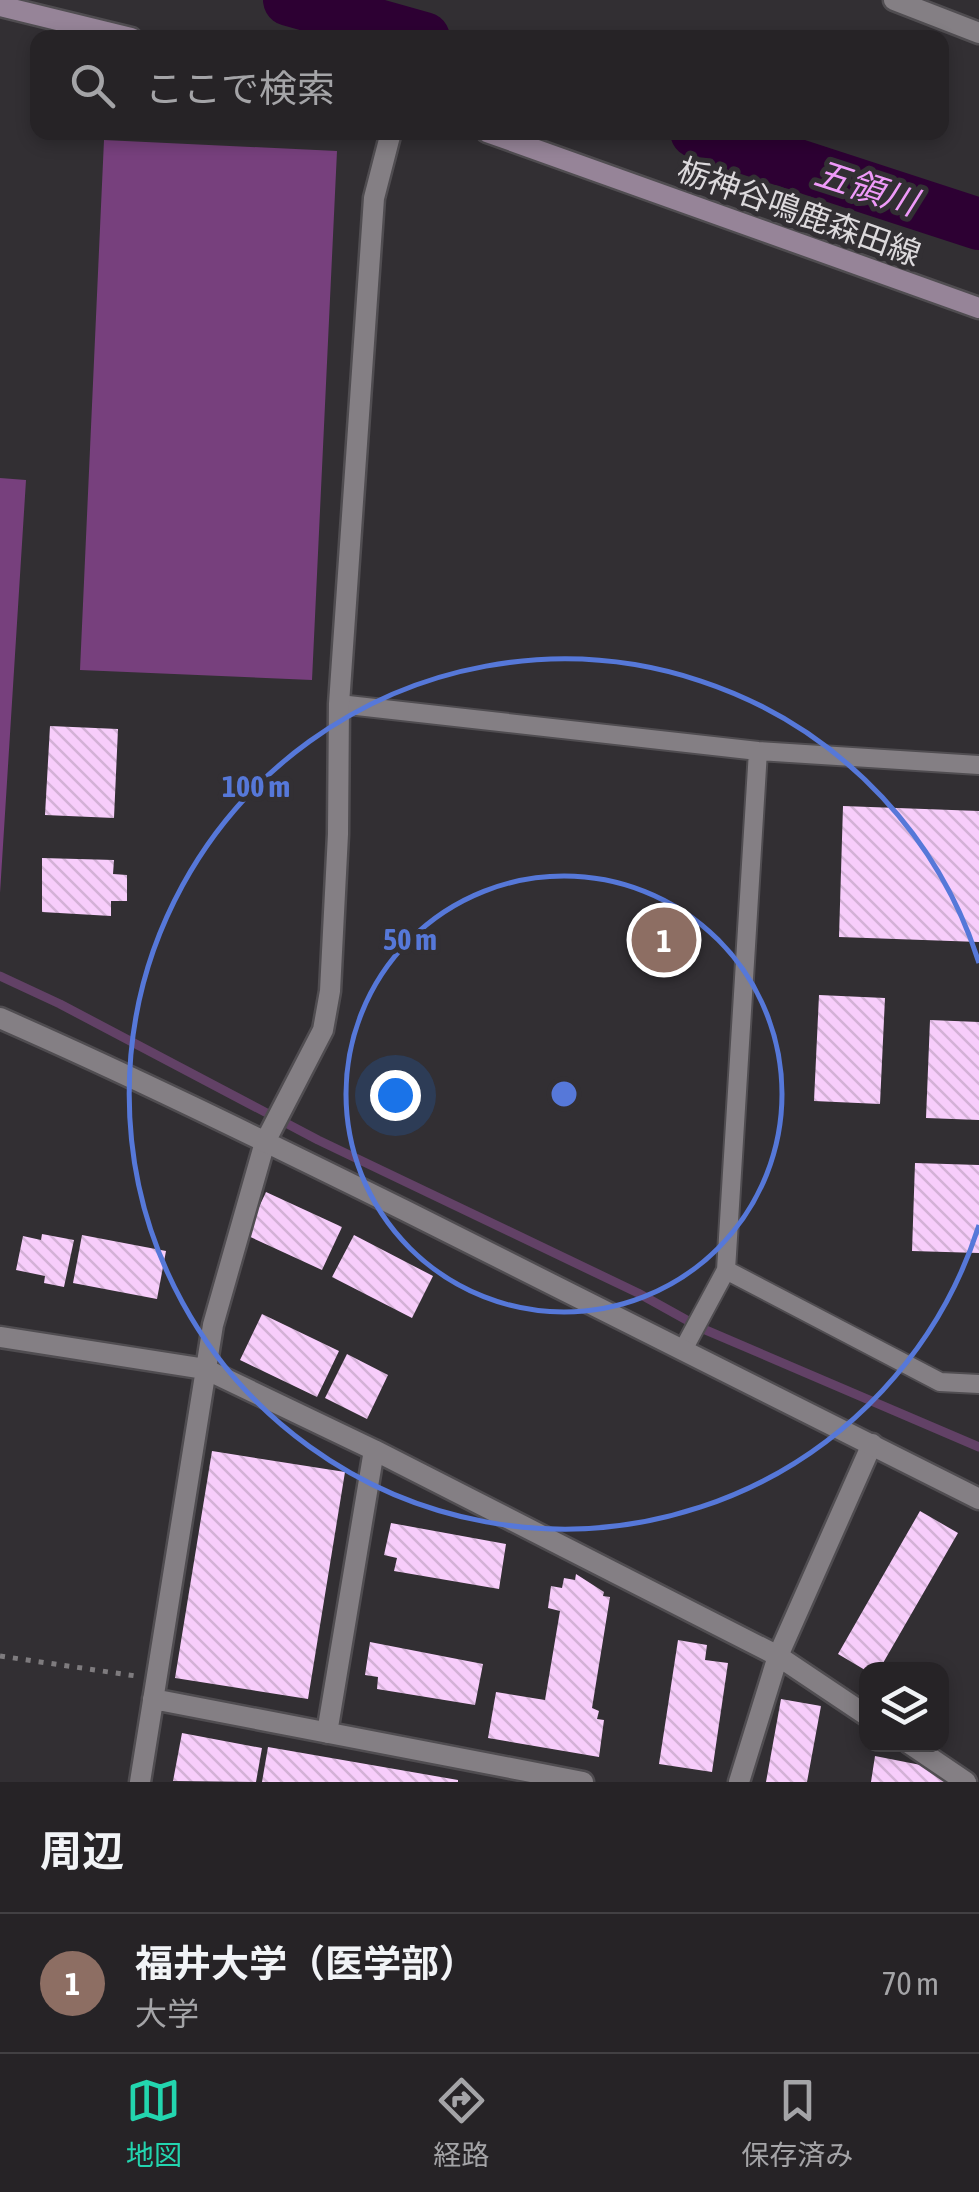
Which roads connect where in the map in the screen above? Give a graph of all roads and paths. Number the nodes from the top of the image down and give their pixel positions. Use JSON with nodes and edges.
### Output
{"nodes":[{"id":1,"x":894,"y":0,"type":"edge"},
{"id":2,"x":0,"y":6,"type":"edge"},
{"id":3,"x":98,"y":30,"type":"edge"},
{"id":4,"x":979,"y":33,"type":"edge"},
{"id":5,"x":389,"y":140,"type":"edge"},
{"id":6,"x":508,"y":140,"type":"edge"},
{"id":7,"x":979,"y":308,"type":"edge"},
{"id":8,"x":340,"y":704,"type":"junction"},
{"id":9,"x":758,"y":751,"type":"junction"},
{"id":10,"x":979,"y":765,"type":"edge"},
{"id":11,"x":0,"y":1018,"type":"edge"},
{"id":12,"x":265,"y":1142,"type":"junction"},
{"id":13,"x":726,"y":1270,"type":"junction"},
{"id":14,"x":0,"y":1337,"type":"edge"},
{"id":15,"x":684,"y":1348,"type":"junction"},
{"id":16,"x":205,"y":1369,"type":"junction"},
{"id":17,"x":979,"y":1384,"type":"edge"},
{"id":18,"x":872,"y":1444,"type":"junction"},
{"id":19,"x":374,"y":1450,"type":"junction"},
{"id":20,"x":979,"y":1499,"type":"edge"},
{"id":21,"x":0,"y":1656,"type":"edge"},
{"id":22,"x":778,"y":1656,"type":"junction"},
{"id":23,"x":154,"y":1689,"type":"junction"},
{"id":24,"x":859,"y":1710,"type":"edge"},
{"id":25,"x":327,"y":1733,"type":"junction"},
{"id":26,"x":922,"y":1752,"type":"edge"},
{"id":27,"x":140,"y":1782,"type":"edge"},
{"id":28,"x":583,"y":1782,"type":"edge"},
{"id":29,"x":739,"y":1782,"type":"edge"},
{"id":30,"x":966,"y":1782,"type":"edge"}],
"edges":[{"from":1,"to":4,"type":"street"},
{"from":2,"to":3,"type":"main road"},
{"from":5,"to":8,"type":"street"},
{"from":6,"to":7,"type":"main road","name":"栃神谷鳴鹿森田線"},
{"from":8,"to":9,"type":"lane"},
{"from":8,"to":12,"type":"street"},
{"from":9,"to":10,"type":"lane"},
{"from":9,"to":13,"type":"lane"},
{"from":11,"to":12,"type":"street"},
{"from":12,"to":15,"type":"street"},
{"from":12,"to":16,"type":"street"},
{"from":13,"to":15,"type":"lane"},
{"from":13,"to":17,"type":"lane"},
{"from":14,"to":16,"type":"street"},
{"from":15,"to":18,"type":"street"},
{"from":16,"to":19,"type":"street"},
{"from":16,"to":23,"type":"street"},
{"from":18,"to":20,"type":"street"},
{"from":18,"to":22,"type":"street"},
{"from":19,"to":22,"type":"street"},
{"from":19,"to":25,"type":"street"},
{"from":21,"to":23,"type":"path"},
{"from":22,"to":24,"type":"street"},
{"from":22,"to":29,"type":"street"},
{"from":23,"to":25,"type":"street"},
{"from":23,"to":27,"type":"street"},
{"from":25,"to":28,"type":"street"},
{"from":26,"to":30,"type":"street"}]}
